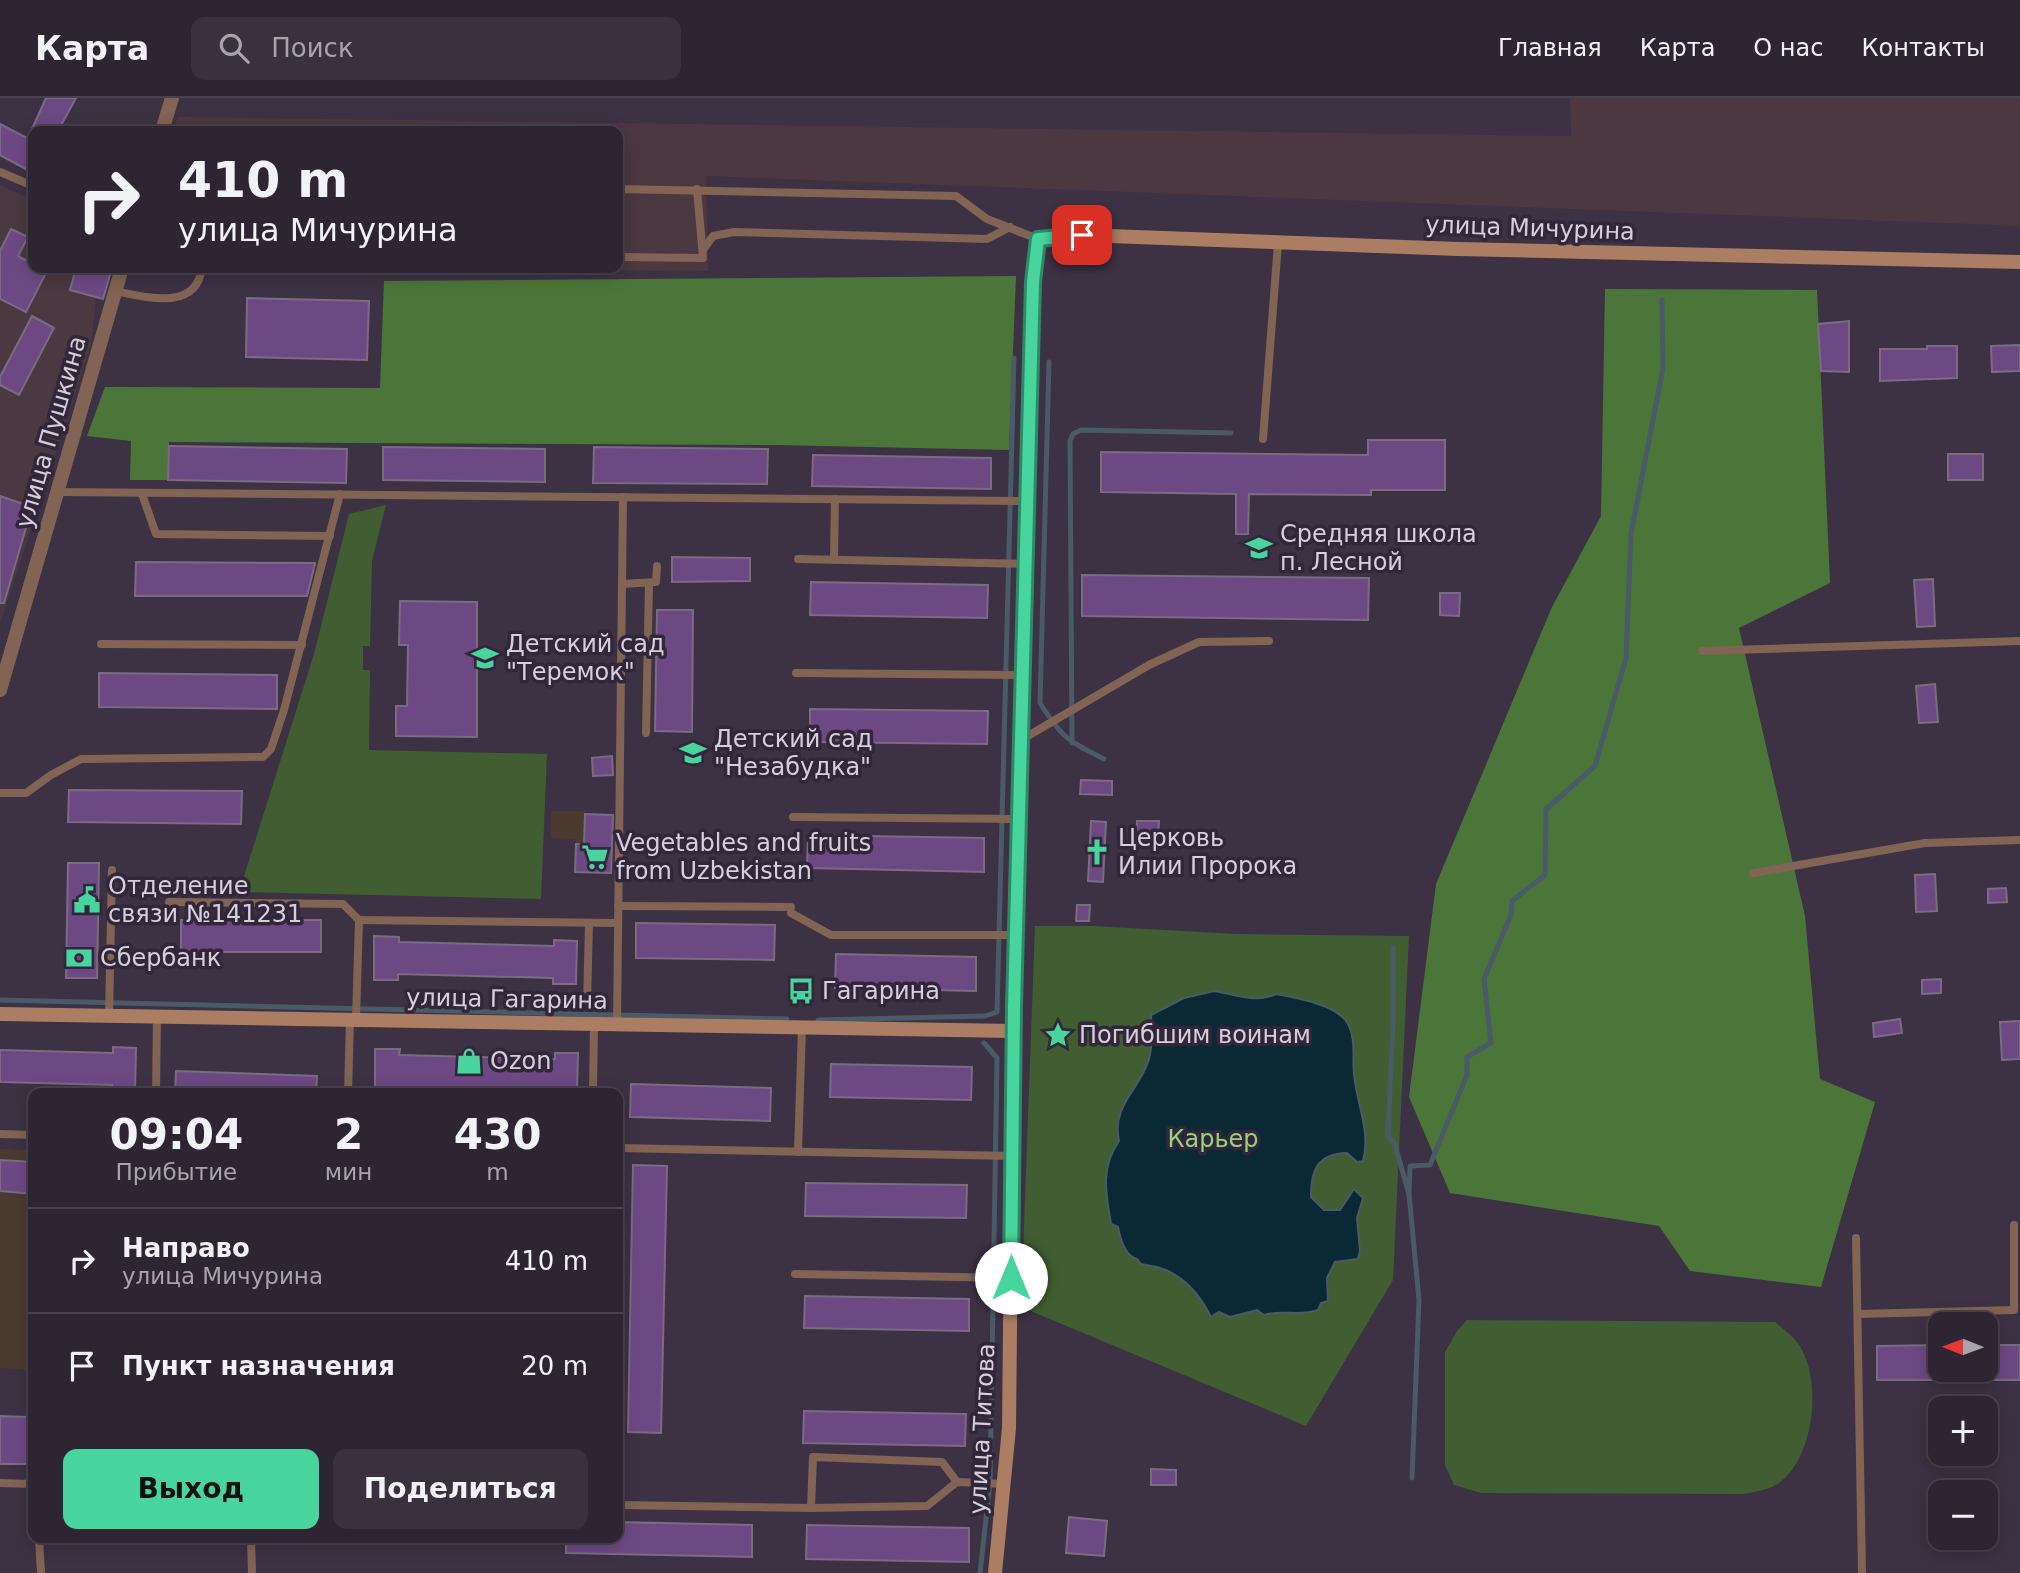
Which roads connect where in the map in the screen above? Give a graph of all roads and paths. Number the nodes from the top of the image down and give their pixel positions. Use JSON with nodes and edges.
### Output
{"nodes":[{"id":1,"x":172,"y":98,"type":"edge"},
{"id":2,"x":164,"y":126,"type":"edge"},
{"id":3,"x":0,"y":172,"type":"edge"},
{"id":4,"x":28,"y":184,"type":"edge"},
{"id":5,"x":623,"y":189,"type":"edge"},
{"id":6,"x":696,"y":189,"type":"junction"},
{"id":7,"x":1010,"y":228,"type":"junction"},
{"id":8,"x":1038,"y":239,"type":"junction"},
{"id":9,"x":1278,"y":243,"type":"junction"},
{"id":10,"x":703,"y":250,"type":"junction"},
{"id":11,"x":623,"y":257,"type":"edge"},
{"id":12,"x":2020,"y":262,"type":"edge"},
{"id":13,"x":121,"y":273,"type":"edge"},
{"id":14,"x":201,"y":273,"type":"edge"},
{"id":15,"x":116,"y":291,"type":"junction"},
{"id":16,"x":1264,"y":439,"type":"dead end"},
{"id":17,"x":58,"y":492,"type":"junction"},
{"id":18,"x":142,"y":494,"type":"junction"},
{"id":19,"x":340,"y":494,"type":"junction"},
{"id":20,"x":623,"y":497,"type":"junction"},
{"id":21,"x":835,"y":499,"type":"junction"},
{"id":22,"x":1027,"y":501,"type":"junction"},
{"id":23,"x":330,"y":536,"type":"junction"},
{"id":24,"x":798,"y":559,"type":"dead end"},
{"id":25,"x":834,"y":560,"type":"junction"},
{"id":26,"x":1025,"y":564,"type":"junction"},
{"id":27,"x":657,"y":566,"type":"dead end"},
{"id":28,"x":649,"y":583,"type":"junction"},
{"id":29,"x":622,"y":584,"type":"junction"},
{"id":30,"x":1269,"y":641,"type":"dead end"},
{"id":31,"x":2020,"y":641,"type":"edge"},
{"id":32,"x":101,"y":644,"type":"dead end"},
{"id":33,"x":302,"y":645,"type":"junction"},
{"id":34,"x":1702,"y":651,"type":"dead end"},
{"id":35,"x":796,"y":673,"type":"dead end"},
{"id":36,"x":1022,"y":675,"type":"junction"},
{"id":37,"x":0,"y":690,"type":"edge"},
{"id":38,"x":646,"y":733,"type":"dead end"},
{"id":39,"x":1021,"y":740,"type":"junction"},
{"id":40,"x":0,"y":793,"type":"edge"},
{"id":41,"x":793,"y":817,"type":"dead end"},
{"id":42,"x":1018,"y":819,"type":"junction"},
{"id":43,"x":2020,"y":840,"type":"edge"},
{"id":44,"x":112,"y":870,"type":"dead end"},
{"id":45,"x":1753,"y":873,"type":"dead end"},
{"id":46,"x":169,"y":902,"type":"dead end"},
{"id":47,"x":618,"y":906,"type":"junction"},
{"id":48,"x":359,"y":920,"type":"junction"},
{"id":49,"x":589,"y":923,"type":"junction"},
{"id":50,"x":617,"y":923,"type":"junction"},
{"id":51,"x":1016,"y":935,"type":"junction"},
{"id":52,"x":587,"y":1005,"type":"dead end"},
{"id":53,"x":0,"y":1014,"type":"edge"},
{"id":54,"x":109,"y":1015,"type":"junction"},
{"id":55,"x":157,"y":1015,"type":"junction"},
{"id":56,"x":353,"y":1019,"type":"junction"},
{"id":57,"x":594,"y":1023,"type":"junction"},
{"id":58,"x":617,"y":1024,"type":"junction"},
{"id":59,"x":802,"y":1027,"type":"junction"},
{"id":60,"x":1013,"y":1031,"type":"junction"},
{"id":61,"x":156,"y":1088,"type":"edge"},
{"id":62,"x":348,"y":1088,"type":"edge"},
{"id":63,"x":593,"y":1088,"type":"edge"},
{"id":64,"x":0,"y":1134,"type":"edge"},
{"id":65,"x":28,"y":1135,"type":"edge"},
{"id":66,"x":623,"y":1148,"type":"edge"},
{"id":67,"x":799,"y":1152,"type":"junction"},
{"id":68,"x":1012,"y":1156,"type":"junction"},
{"id":69,"x":2014,"y":1225,"type":"dead end"},
{"id":70,"x":1856,"y":1238,"type":"dead end"},
{"id":71,"x":795,"y":1274,"type":"dead end"},
{"id":72,"x":1011,"y":1278,"type":"junction"},
{"id":73,"x":1858,"y":1314,"type":"junction"},
{"id":74,"x":957,"y":1482,"type":"junction"},
{"id":75,"x":0,"y":1483,"type":"edge"},
{"id":76,"x":28,"y":1484,"type":"edge"},
{"id":77,"x":1004,"y":1484,"type":"junction"},
{"id":78,"x":623,"y":1505,"type":"edge"},
{"id":79,"x":811,"y":1508,"type":"junction"},
{"id":80,"x":39,"y":1543,"type":"edge"},
{"id":81,"x":251,"y":1543,"type":"edge"},
{"id":82,"x":40,"y":1573,"type":"edge"},
{"id":83,"x":252,"y":1573,"type":"edge"},
{"id":84,"x":995,"y":1573,"type":"edge"},
{"id":85,"x":1862,"y":1573,"type":"edge"}],
"edges":[{"from":1,"to":2,"type":"street"},
{"from":3,"to":4,"type":"lane"},
{"from":5,"to":6,"type":"lane"},
{"from":6,"to":7,"type":"lane"},
{"from":6,"to":10,"type":"lane"},
{"from":7,"to":8,"type":"lane"},
{"from":7,"to":10,"type":"lane"},
{"from":8,"to":9,"type":"street","name":"улица Мичурина"},
{"from":8,"to":22,"type":"street","name":"улица Титова"},
{"from":9,"to":12,"type":"street","name":"улица Мичурина"},
{"from":9,"to":16,"type":"lane"},
{"from":10,"to":11,"type":"lane"},
{"from":13,"to":15,"type":"street","name":"улица Пушкина"},
{"from":14,"to":15,"type":"lane"},
{"from":15,"to":17,"type":"street","name":"улица Пушкина"},
{"from":17,"to":18,"type":"lane"},
{"from":17,"to":37,"type":"street","name":"улица Пушкина"},
{"from":18,"to":19,"type":"lane"},
{"from":18,"to":23,"type":"lane"},
{"from":19,"to":20,"type":"lane"},
{"from":19,"to":23,"type":"lane"},
{"from":20,"to":21,"type":"lane"},
{"from":20,"to":29,"type":"lane"},
{"from":21,"to":22,"type":"lane"},
{"from":21,"to":25,"type":"lane"},
{"from":22,"to":26,"type":"street","name":"улица Титова"},
{"from":23,"to":33,"type":"lane"},
{"from":24,"to":25,"type":"lane"},
{"from":25,"to":26,"type":"lane"},
{"from":26,"to":36,"type":"street","name":"улица Титова"},
{"from":27,"to":28,"type":"lane"},
{"from":28,"to":29,"type":"lane"},
{"from":28,"to":38,"type":"lane"},
{"from":29,"to":47,"type":"lane"},
{"from":30,"to":39,"type":"lane"},
{"from":31,"to":34,"type":"lane"},
{"from":32,"to":33,"type":"lane"},
{"from":33,"to":40,"type":"lane"},
{"from":35,"to":36,"type":"lane"},
{"from":36,"to":39,"type":"street","name":"улица Титова"},
{"from":39,"to":42,"type":"street","name":"улица Титова"},
{"from":41,"to":42,"type":"lane"},
{"from":42,"to":51,"type":"street","name":"улица Титова"},
{"from":43,"to":45,"type":"lane"},
{"from":44,"to":54,"type":"lane"},
{"from":46,"to":48,"type":"lane"},
{"from":47,"to":50,"type":"lane"},
{"from":47,"to":51,"type":"lane"},
{"from":48,"to":49,"type":"lane"},
{"from":48,"to":56,"type":"lane"},
{"from":49,"to":50,"type":"lane"},
{"from":49,"to":52,"type":"lane"},
{"from":50,"to":58,"type":"lane"},
{"from":51,"to":60,"type":"street","name":"улица Титова"},
{"from":53,"to":54,"type":"street","name":"улица Гагарина"},
{"from":54,"to":55,"type":"street","name":"улица Гагарина"},
{"from":55,"to":56,"type":"street","name":"улица Гагарина"},
{"from":55,"to":61,"type":"lane"},
{"from":56,"to":57,"type":"street","name":"улица Гагарина"},
{"from":56,"to":62,"type":"lane"},
{"from":57,"to":58,"type":"street","name":"улица Гагарина"},
{"from":57,"to":63,"type":"lane"},
{"from":58,"to":59,"type":"street","name":"улица Гагарина"},
{"from":59,"to":60,"type":"street","name":"улица Гагарина"},
{"from":59,"to":67,"type":"lane"},
{"from":60,"to":68,"type":"street","name":"улица Титова"},
{"from":64,"to":65,"type":"lane"},
{"from":66,"to":67,"type":"lane"},
{"from":67,"to":68,"type":"lane"},
{"from":68,"to":72,"type":"street","name":"улица Титова"},
{"from":69,"to":73,"type":"lane"},
{"from":70,"to":73,"type":"lane"},
{"from":71,"to":72,"type":"lane"},
{"from":72,"to":77,"type":"street","name":"улица Титова"},
{"from":73,"to":85,"type":"lane"},
{"from":74,"to":77,"type":"lane"},
{"from":74,"to":79,"type":"lane"},
{"from":74,"to":79,"type":"lane"},
{"from":75,"to":76,"type":"lane"},
{"from":77,"to":84,"type":"street","name":"улица Титова"},
{"from":78,"to":79,"type":"lane"},
{"from":80,"to":82,"type":"lane"},
{"from":81,"to":83,"type":"lane"}]}
